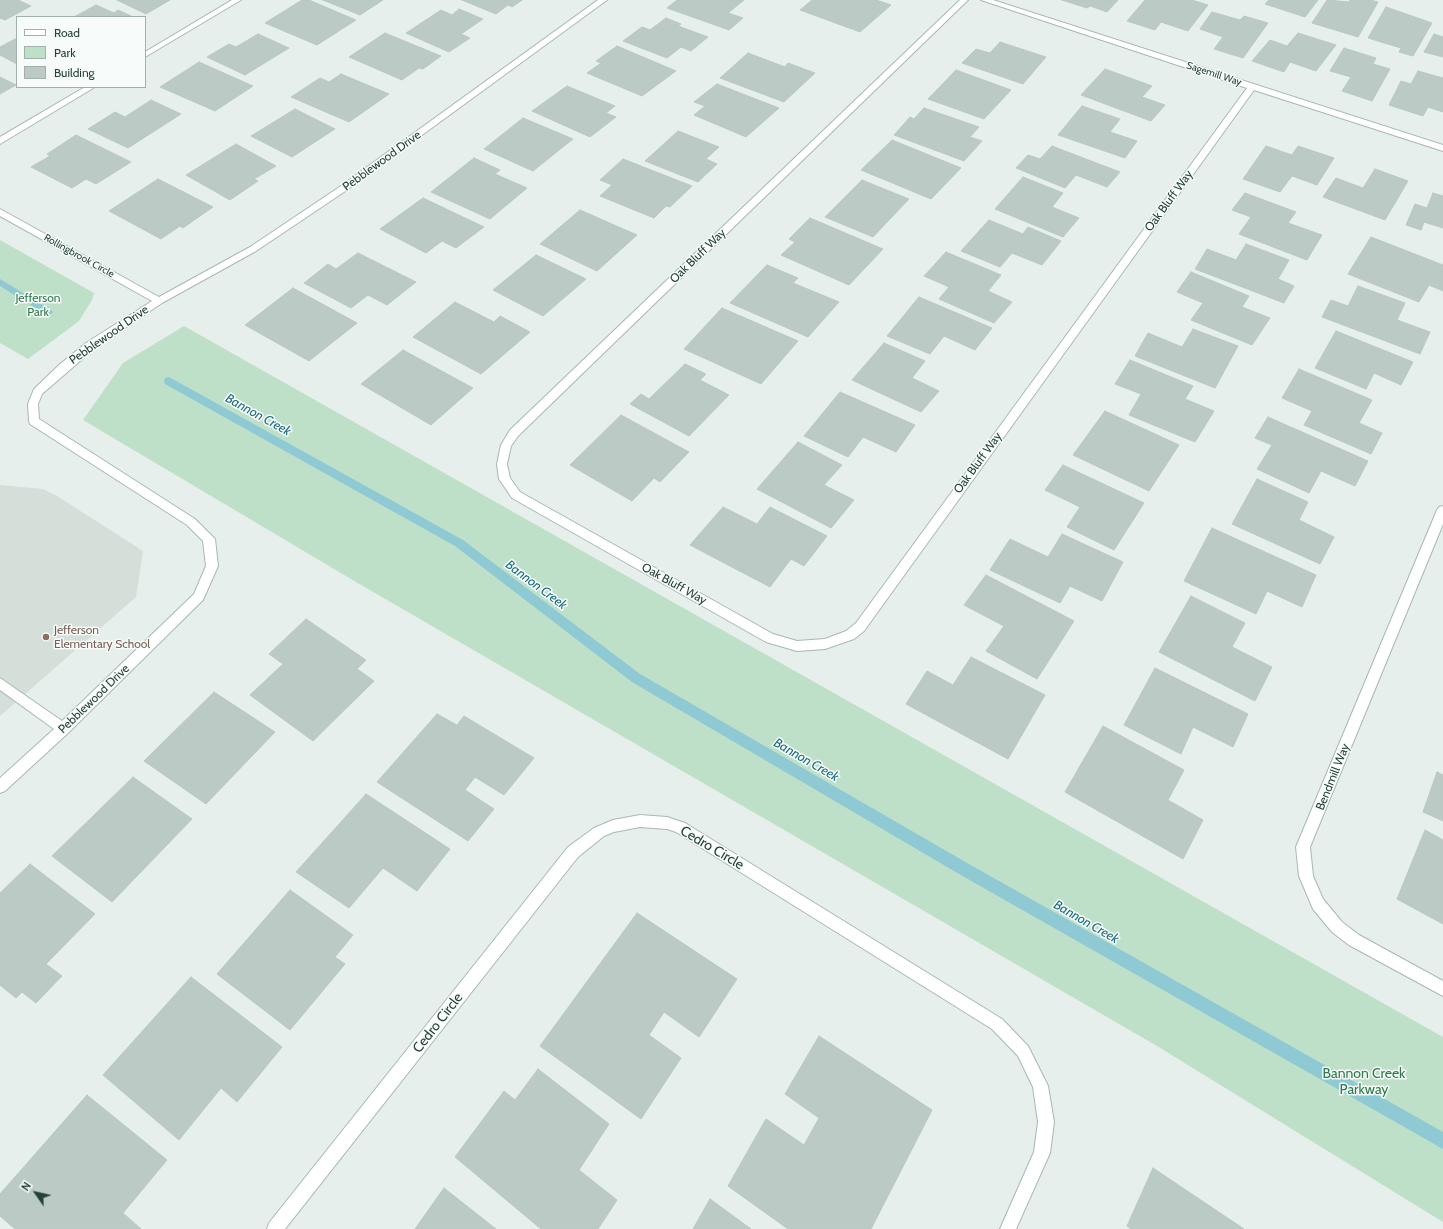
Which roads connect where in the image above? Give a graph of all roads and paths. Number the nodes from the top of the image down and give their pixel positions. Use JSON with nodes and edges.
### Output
{"nodes":[{"id":1,"x":237,"y":0,"type":"edge"},
{"id":2,"x":603,"y":0,"type":"edge"},
{"id":3,"x":964,"y":0,"type":"edge"},
{"id":4,"x":985,"y":0,"type":"edge"},
{"id":5,"x":146,"y":54,"type":"edge"},
{"id":6,"x":1252,"y":87,"type":"junction"},
{"id":7,"x":89,"y":88,"type":"edge"},
{"id":8,"x":0,"y":141,"type":"edge"},
{"id":9,"x":1443,"y":148,"type":"edge"},
{"id":10,"x":0,"y":212,"type":"edge"},
{"id":11,"x":159,"y":301,"type":"junction"},
{"id":12,"x":1443,"y":510,"type":"edge"},
{"id":13,"x":0,"y":683,"type":"edge"},
{"id":14,"x":63,"y":729,"type":"junction"},
{"id":15,"x":0,"y":787,"type":"edge"},
{"id":16,"x":1443,"y":989,"type":"edge"},
{"id":17,"x":275,"y":1229,"type":"edge"},
{"id":18,"x":1008,"y":1229,"type":"edge"}],
"edges":[{"from":1,"to":5,"type":"street"},
{"from":2,"to":11,"type":"street","name":"Pebblewood Drive"},
{"from":3,"to":6,"type":"street","name":"Oak Bluff Way"},
{"from":4,"to":6,"type":"street","name":"Sagemill Way"},
{"from":6,"to":9,"type":"street","name":"Sagemill Way"},
{"from":7,"to":8,"type":"street"},
{"from":10,"to":11,"type":"street","name":"Rollingbrook Circle"},
{"from":11,"to":14,"type":"street","name":"Pebblewood Drive"},
{"from":12,"to":16,"type":"street","name":"Bendmill Way"},
{"from":13,"to":14,"type":"street"},
{"from":14,"to":15,"type":"street","name":"Pebblewood Drive"},
{"from":17,"to":18,"type":"street","name":"Cedro Circle"}]}
